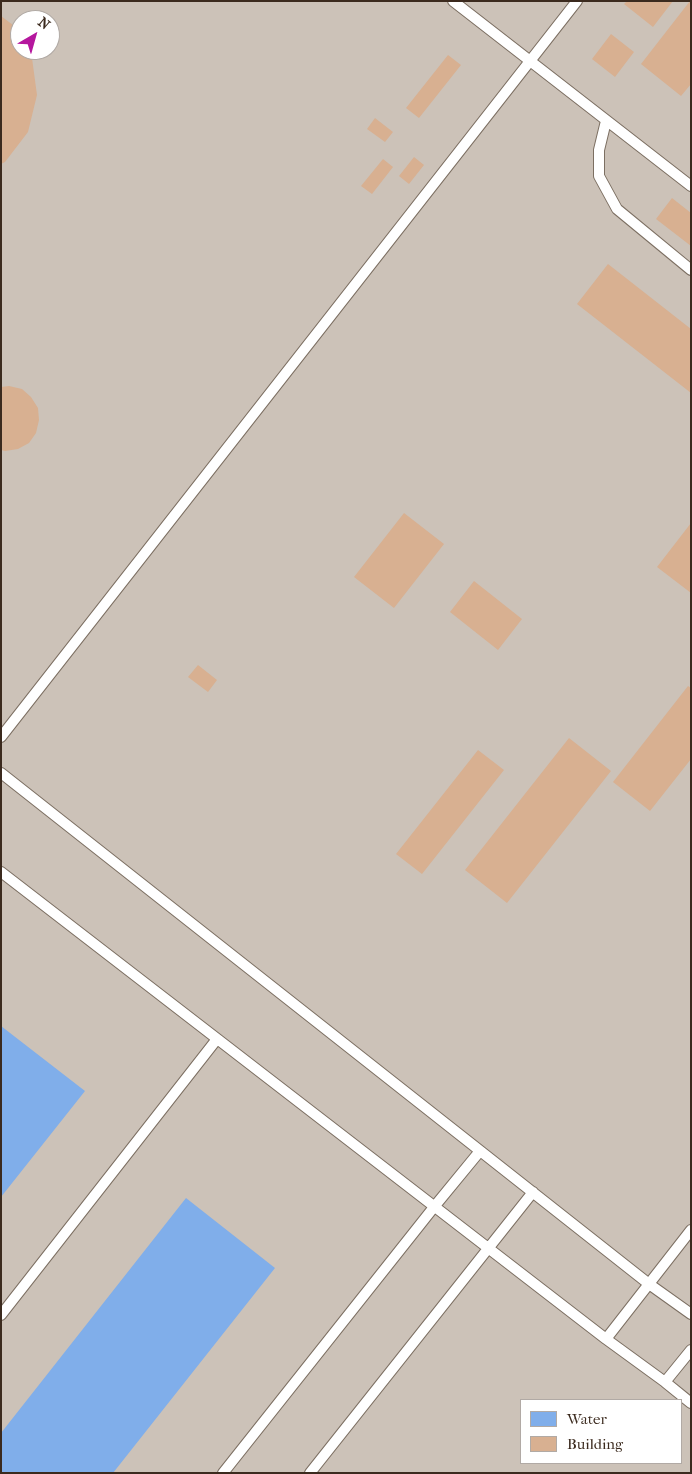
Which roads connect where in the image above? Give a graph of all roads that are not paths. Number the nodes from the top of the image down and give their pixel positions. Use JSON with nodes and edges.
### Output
{"nodes":[{"id":1,"x":453,"y":1,"type":"edge"},
{"id":2,"x":577,"y":1,"type":"edge"},
{"id":3,"x":530,"y":62,"type":"junction"},
{"id":4,"x":606,"y":121,"type":"junction"},
{"id":5,"x":691,"y":186,"type":"edge"},
{"id":6,"x":691,"y":270,"type":"edge"},
{"id":7,"x":1,"y":737,"type":"edge"},
{"id":8,"x":1,"y":773,"type":"edge"},
{"id":9,"x":1,"y":872,"type":"edge"},
{"id":10,"x":217,"y":1039,"type":"junction"},
{"id":11,"x":480,"y":1151,"type":"junction"},
{"id":12,"x":533,"y":1192,"type":"junction"},
{"id":13,"x":434,"y":1207,"type":"junction"},
{"id":14,"x":691,"y":1230,"type":"edge"},
{"id":15,"x":488,"y":1249,"type":"junction"},
{"id":16,"x":649,"y":1284,"type":"junction"},
{"id":17,"x":691,"y":1314,"type":"edge"},
{"id":18,"x":1,"y":1315,"type":"edge"},
{"id":19,"x":606,"y":1339,"type":"junction"},
{"id":20,"x":691,"y":1350,"type":"edge"},
{"id":21,"x":666,"y":1382,"type":"junction"},
{"id":22,"x":691,"y":1403,"type":"edge"},
{"id":23,"x":223,"y":1473,"type":"edge"},
{"id":24,"x":310,"y":1473,"type":"edge"}],
"edges":[{"from":1,"to":3,"type":"lane"},
{"from":2,"to":3,"type":"lane"},
{"from":3,"to":4,"type":"lane"},
{"from":3,"to":7,"type":"lane"},
{"from":4,"to":5,"type":"lane"},
{"from":4,"to":6,"type":"lane"},
{"from":8,"to":11,"type":"lane"},
{"from":9,"to":10,"type":"lane"},
{"from":10,"to":13,"type":"lane"},
{"from":10,"to":18,"type":"lane"},
{"from":11,"to":12,"type":"lane"},
{"from":11,"to":13,"type":"lane"},
{"from":12,"to":15,"type":"lane"},
{"from":12,"to":16,"type":"lane"},
{"from":13,"to":15,"type":"lane"},
{"from":13,"to":23,"type":"lane"},
{"from":14,"to":16,"type":"lane"},
{"from":15,"to":19,"type":"lane"},
{"from":15,"to":24,"type":"lane"},
{"from":16,"to":17,"type":"lane"},
{"from":16,"to":19,"type":"lane"},
{"from":19,"to":21,"type":"lane"},
{"from":20,"to":21,"type":"lane"},
{"from":21,"to":22,"type":"lane"}]}
